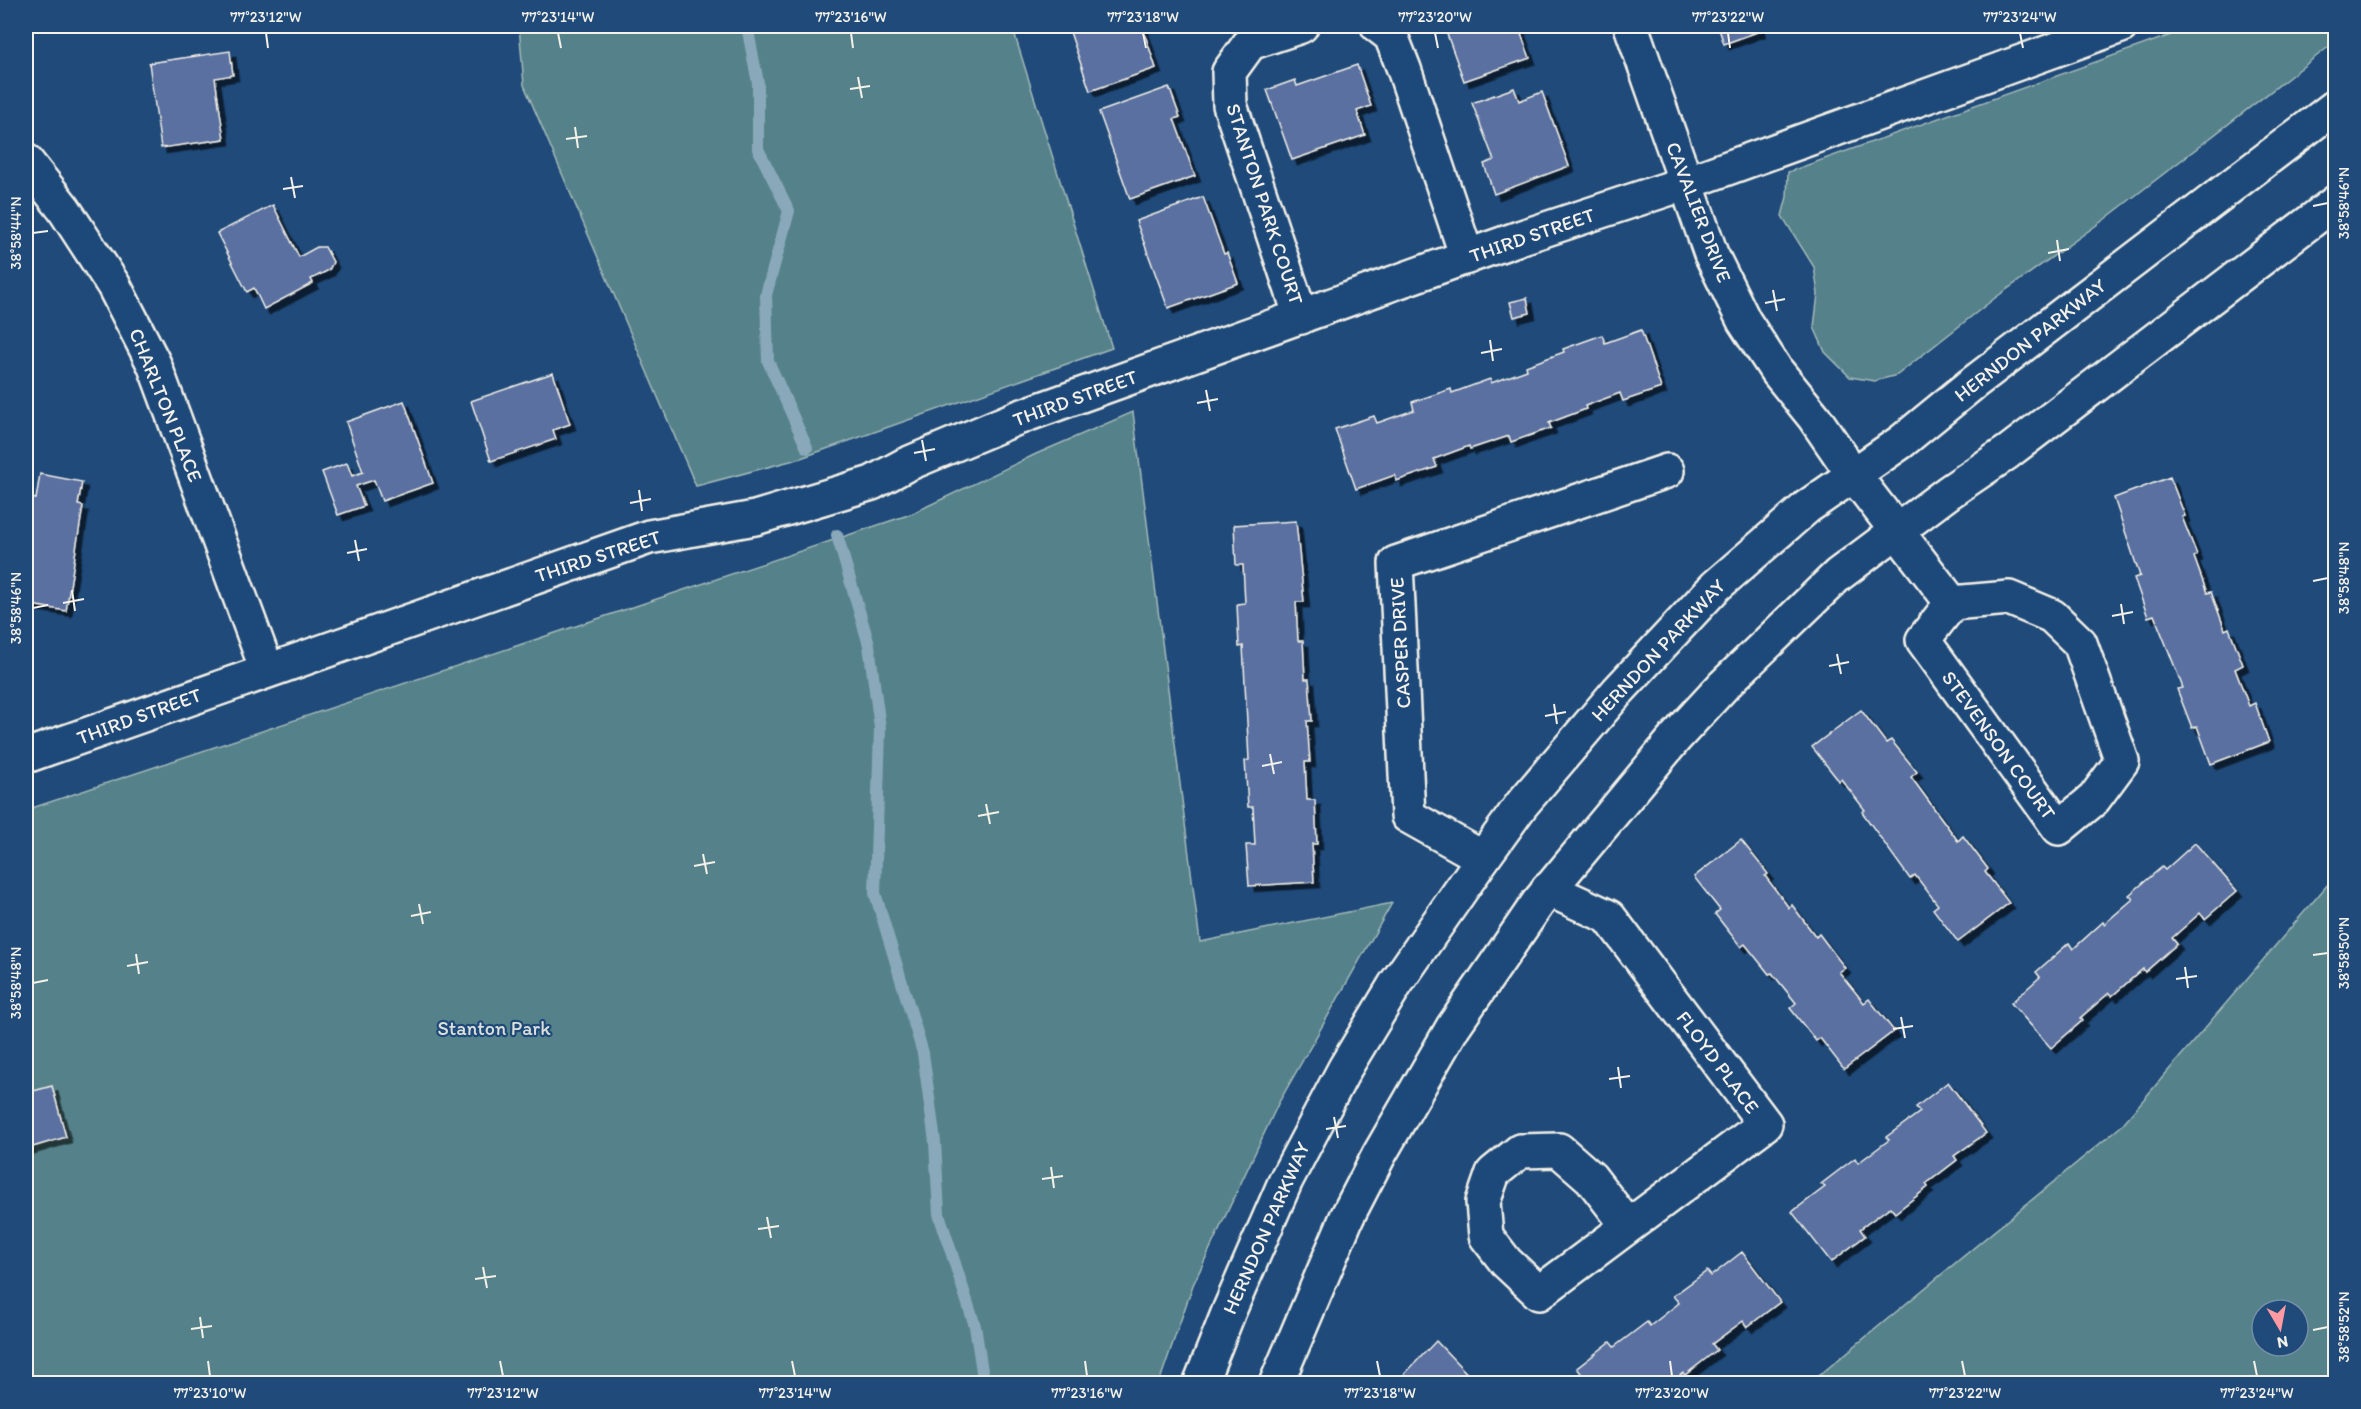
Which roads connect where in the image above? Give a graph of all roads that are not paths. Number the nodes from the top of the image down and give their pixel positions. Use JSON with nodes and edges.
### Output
{"nodes":[{"id":1,"x":1301,"y":26,"type":"edge"},
{"id":2,"x":1378,"y":26,"type":"edge"},
{"id":3,"x":1631,"y":26,"type":"edge"},
{"id":4,"x":2121,"y":26,"type":"edge"},
{"id":5,"x":2336,"y":106,"type":"edge"},
{"id":6,"x":26,"y":161,"type":"edge"},
{"id":7,"x":1686,"y":183,"type":"junction"},
{"id":8,"x":2336,"y":202,"type":"edge"},
{"id":9,"x":1467,"y":257,"type":"junction"},
{"id":10,"x":1301,"y":317,"type":"junction"},
{"id":11,"x":1667,"y":471,"type":"dead end"},
{"id":12,"x":1853,"y":474,"type":"junction"},
{"id":13,"x":1896,"y":531,"type":"junction"},
{"id":14,"x":1952,"y":603,"type":"junction"},
{"id":15,"x":267,"y":670,"type":"junction"},
{"id":16,"x":26,"y":756,"type":"edge"},
{"id":17,"x":1483,"y":858,"type":"junction"},
{"id":18,"x":1548,"y":889,"type":"junction"},
{"id":19,"x":1628,"y":1226,"type":"junction"},
{"id":20,"x":1200,"y":1383,"type":"edge"},
{"id":21,"x":1276,"y":1383,"type":"edge"}],
"edges":[{"from":1,"to":10,"type":"street","name":"STANTON PARK COURT"},
{"from":2,"to":9,"type":"street"},
{"from":3,"to":7,"type":"street","name":"CAVALIER DRIVE"},
{"from":4,"to":7,"type":"street","name":"THIRD STREET"},
{"from":5,"to":12,"type":"street","name":"HERNDON PARKWAY"},
{"from":6,"to":15,"type":"street","name":"CHARLTON PLACE"},
{"from":7,"to":9,"type":"street","name":"THIRD STREET"},
{"from":7,"to":12,"type":"street","name":"CAVALIER DRIVE"},
{"from":8,"to":13,"type":"street"},
{"from":9,"to":10,"type":"street","name":"THIRD STREET"},
{"from":10,"to":15,"type":"street","name":"THIRD STREET"},
{"from":11,"to":17,"type":"street","name":"CASPER DRIVE"},
{"from":12,"to":13,"type":"street"},
{"from":12,"to":17,"type":"street","name":"HERNDON PARKWAY"},
{"from":13,"to":14,"type":"street"},
{"from":13,"to":18,"type":"street"},
{"from":14,"to":14,"type":"street","name":"STEVENSON COURT"},
{"from":15,"to":16,"type":"street","name":"THIRD STREET"},
{"from":17,"to":20,"type":"street","name":"HERNDON PARKWAY"},
{"from":18,"to":19,"type":"street","name":"FLOYD PLACE"},
{"from":18,"to":21,"type":"street"},
{"from":19,"to":19,"type":"street","name":"FLOYD PLACE"}]}
